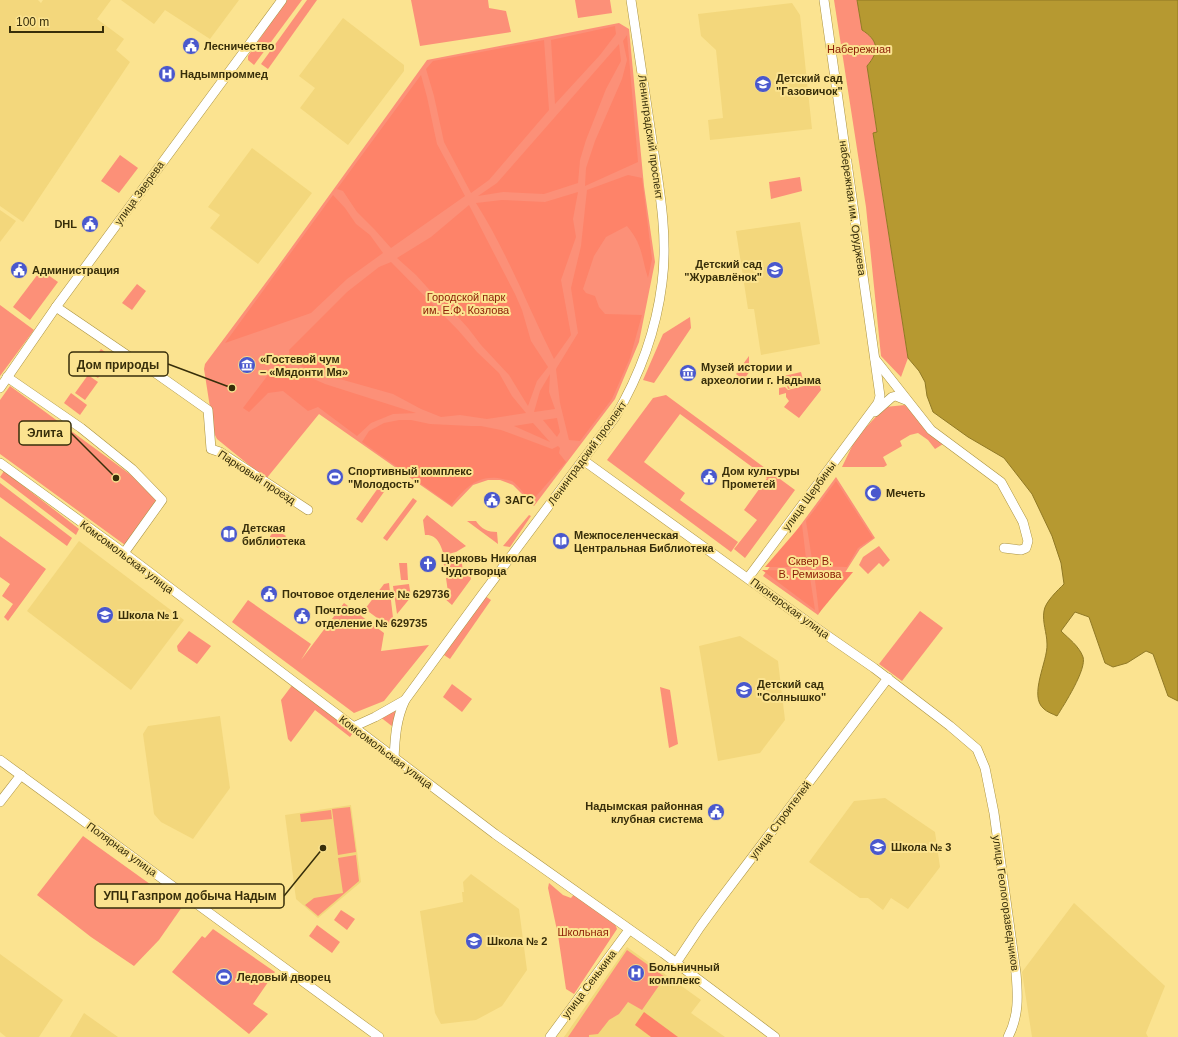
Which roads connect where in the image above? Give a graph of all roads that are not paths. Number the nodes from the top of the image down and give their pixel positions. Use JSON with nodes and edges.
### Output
{"nodes":[{"id":1,"x":282,"y":0,"type":"edge"},
{"id":2,"x":631,"y":0,"type":"edge"},
{"id":3,"x":824,"y":0,"type":"edge"},
{"id":4,"x":56,"y":307,"type":"junction"},
{"id":5,"x":875,"y":360,"type":"junction"},
{"id":6,"x":8,"y":377,"type":"junction"},
{"id":7,"x":878,"y":380,"type":"junction"},
{"id":8,"x":0,"y":388,"type":"edge"},
{"id":9,"x":899,"y":391,"type":"junction"},
{"id":10,"x":907,"y":401,"type":"junction"},
{"id":11,"x":869,"y":414,"type":"junction"},
{"id":12,"x":583,"y":460,"type":"junction"},
{"id":13,"x":0,"y":463,"type":"edge"},
{"id":14,"x":308,"y":510,"type":"dead end"},
{"id":15,"x":1004,"y":548,"type":"dead end"},
{"id":16,"x":124,"y":553,"type":"junction"},
{"id":17,"x":748,"y":578,"type":"junction"},
{"id":18,"x":888,"y":678,"type":"junction"},
{"id":19,"x":405,"y":700,"type":"junction"},
{"id":20,"x":353,"y":727,"type":"junction"},
{"id":21,"x":394,"y":759,"type":"junction"},
{"id":22,"x":0,"y":760,"type":"edge"},
{"id":23,"x":985,"y":768,"type":"joint"},
{"id":24,"x":21,"y":775,"type":"junction"},
{"id":25,"x":0,"y":802,"type":"edge"},
{"id":26,"x":629,"y":930,"type":"junction"},
{"id":27,"x":676,"y":963,"type":"junction"},
{"id":28,"x":379,"y":1037,"type":"edge"},
{"id":29,"x":550,"y":1037,"type":"edge"},
{"id":30,"x":775,"y":1037,"type":"edge"},
{"id":31,"x":1008,"y":1037,"type":"edge"}],
"edges":[{"from":1,"to":4,"type":"street","name":"улица Зверева"},
{"from":2,"to":12,"type":"street","name":"Ленинградский проспект"},
{"from":3,"to":5,"type":"street","name":"набережная им. Оруджева"},
{"from":4,"to":6,"type":"street","name":"улица Зверева"},
{"from":4,"to":14,"type":"street","name":"Парковый проезд"},
{"from":5,"to":7,"type":"street","name":"набережная им. Оруджева"},
{"from":5,"to":9,"type":"street"},
{"from":6,"to":8,"type":"street","name":"улица Зверева"},
{"from":6,"to":16,"type":"street"},
{"from":7,"to":9,"type":"street"},
{"from":7,"to":11,"type":"street","name":"набережная им. Оруджева"},
{"from":9,"to":10,"type":"street"},
{"from":10,"to":11,"type":"street"},
{"from":10,"to":15,"type":"street"},
{"from":11,"to":17,"type":"street","name":"улица Щербины"},
{"from":12,"to":17,"type":"street","name":"Пионерская улица"},
{"from":12,"to":19,"type":"street","name":"Ленинградский проспект"},
{"from":13,"to":16,"type":"street","name":"Комсомольская улица"},
{"from":16,"to":20,"type":"street","name":"Комсомольская улица"},
{"from":17,"to":18,"type":"street","name":"Пионерская улица"},
{"from":18,"to":23,"type":"street","name":"Пионерская улица"},
{"from":18,"to":27,"type":"street","name":"улица Строителей"},
{"from":19,"to":20,"type":"street"},
{"from":19,"to":21,"type":"street"},
{"from":20,"to":21,"type":"street","name":"Комсомольская улица"},
{"from":21,"to":26,"type":"street","name":"Комсомольская улица"},
{"from":22,"to":24,"type":"street","name":"Полярная улица"},
{"from":23,"to":31,"type":"street","name":"улица Геологоразведчиков"},
{"from":24,"to":25,"type":"street"},
{"from":24,"to":28,"type":"street","name":"Полярная улица"},
{"from":26,"to":27,"type":"street","name":"Комсомольская улица"},
{"from":26,"to":29,"type":"street","name":"улица Сенькина"},
{"from":27,"to":30,"type":"street","name":"Комсомольская улица"}]}
